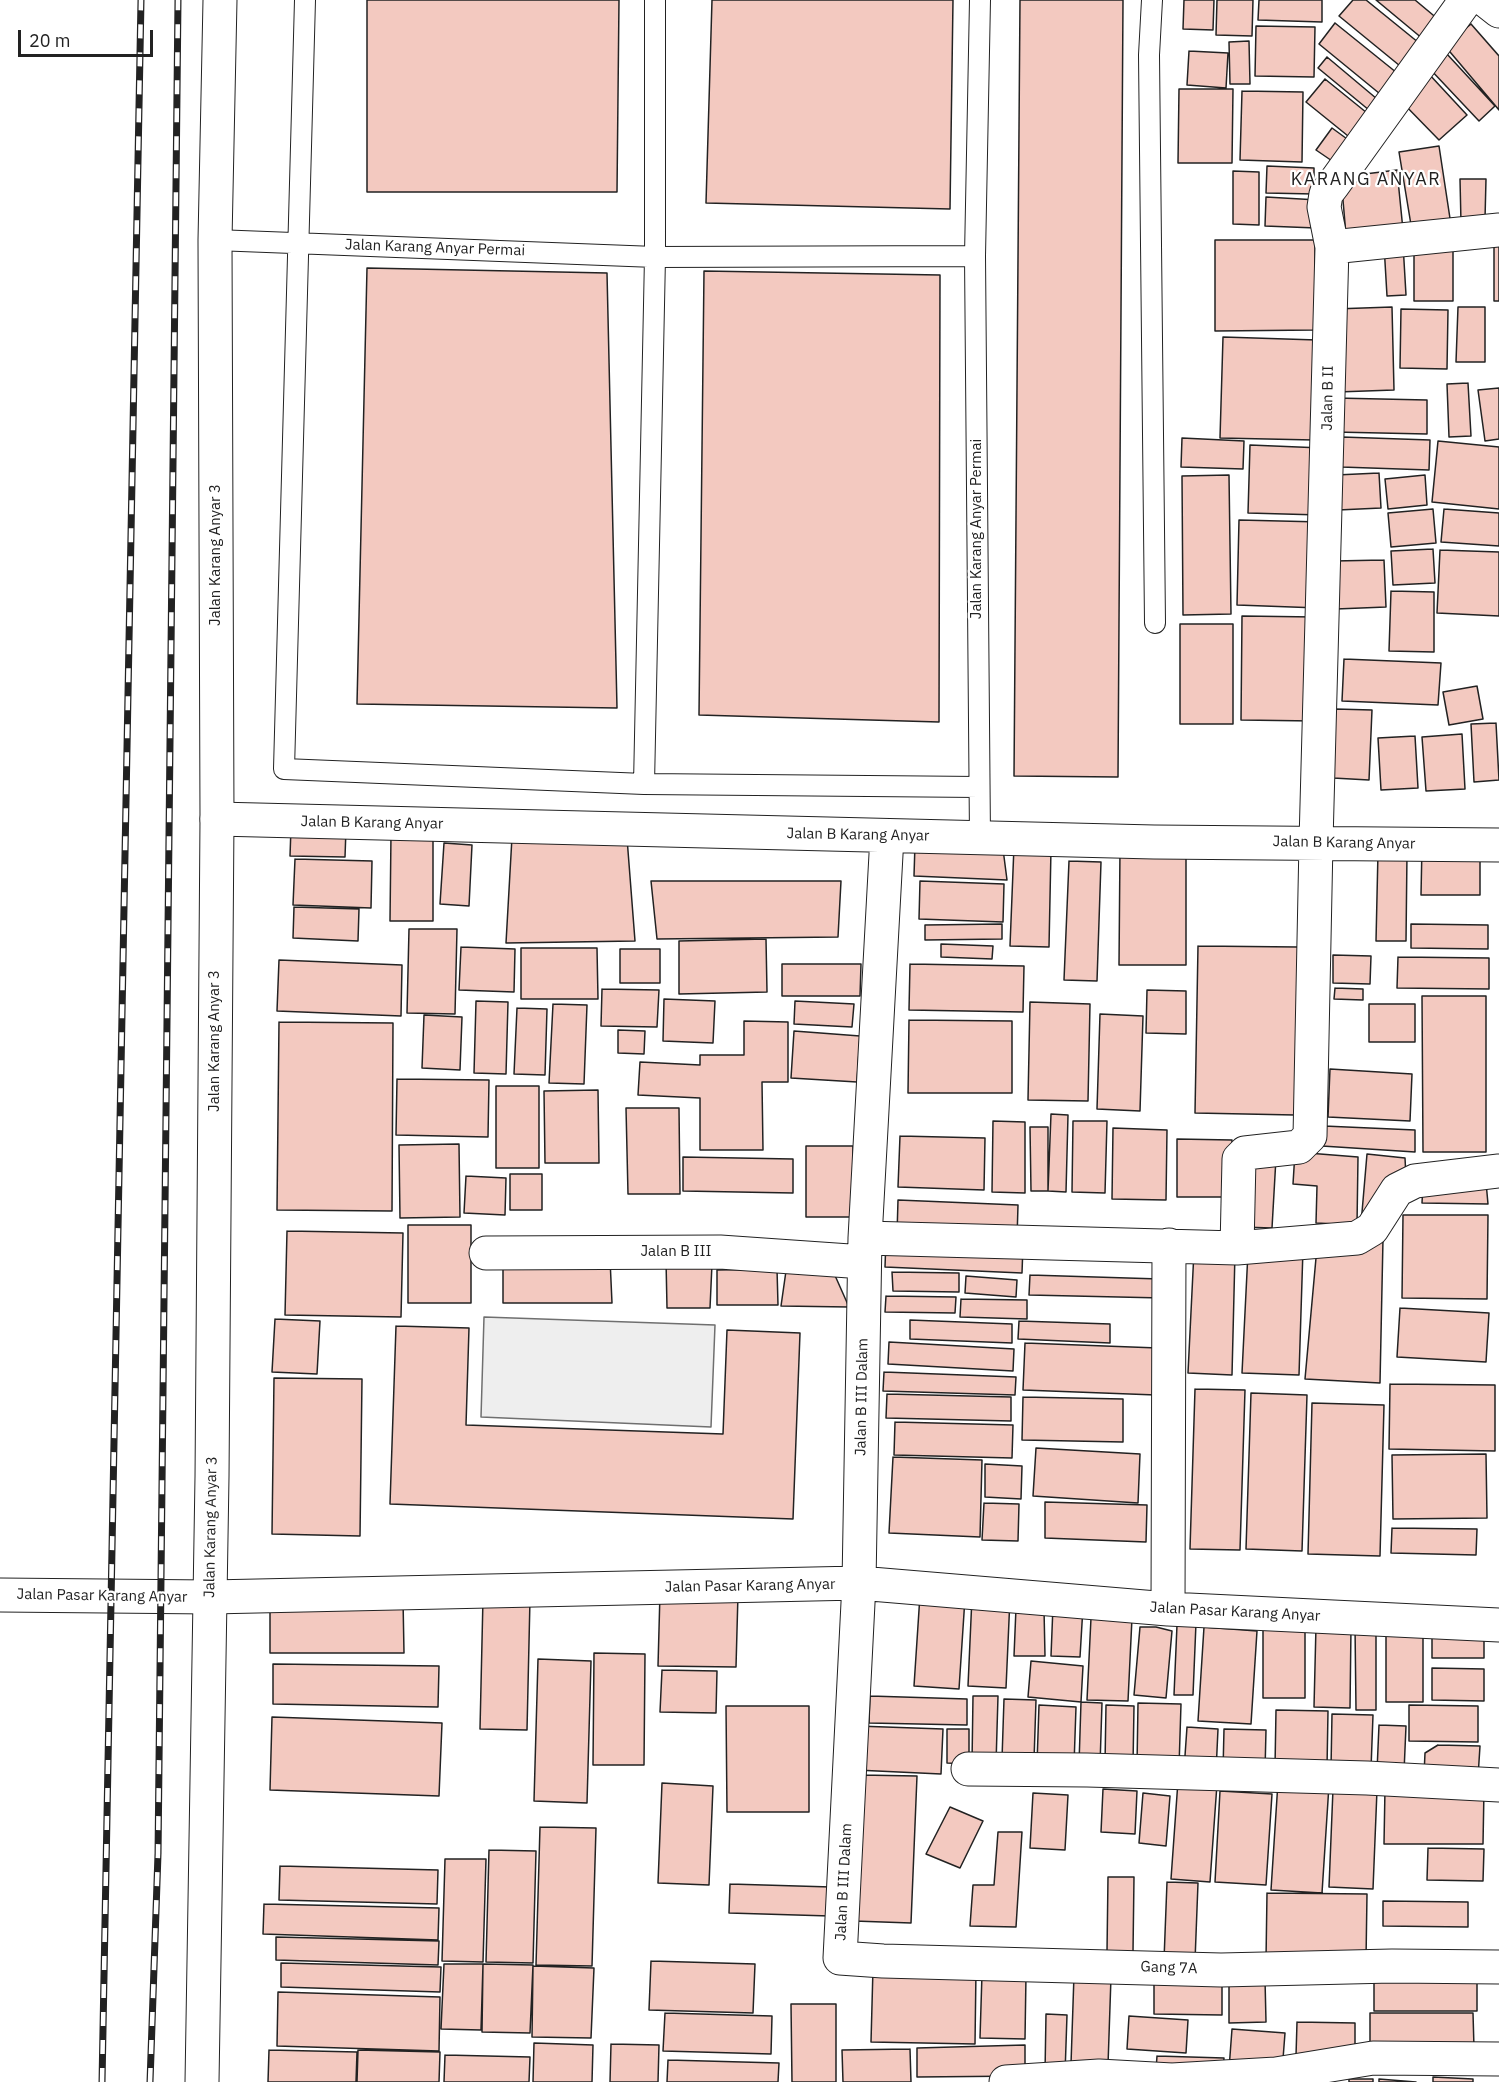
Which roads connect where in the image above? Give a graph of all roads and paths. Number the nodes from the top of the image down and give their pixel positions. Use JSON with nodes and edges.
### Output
{"nodes":[{"id":1,"x":220,"y":0,"type":"edge"},
{"id":2,"x":304,"y":0,"type":"edge"},
{"id":3,"x":655,"y":0,"type":"edge"},
{"id":4,"x":980,"y":0,"type":"edge"},
{"id":5,"x":1152,"y":0,"type":"edge"},
{"id":6,"x":1466,"y":0,"type":"edge"},
{"id":7,"x":1485,"y":0,"type":"edge"},
{"id":8,"x":1499,"y":11,"type":"edge"},
{"id":9,"x":1499,"y":230,"type":"edge"},
{"id":10,"x":215,"y":240,"type":"junction"},
{"id":11,"x":297,"y":243,"type":"junction"},
{"id":12,"x":1332,"y":247,"type":"junction"},
{"id":13,"x":655,"y":256,"type":"junction"},
{"id":14,"x":975,"y":256,"type":"junction"},
{"id":15,"x":1155,"y":624,"type":"dead end"},
{"id":16,"x":644,"y":784,"type":"junction"},
{"id":17,"x":979,"y":794,"type":"junction"},
{"id":18,"x":217,"y":819,"type":"junction"},
{"id":19,"x":887,"y":836,"type":"junction"},
{"id":20,"x":980,"y":838,"type":"junction"},
{"id":21,"x":1316,"y":842,"type":"junction"},
{"id":22,"x":1499,"y":845,"type":"edge"},
{"id":23,"x":1499,"y":1171,"type":"edge"},
{"id":24,"x":1169,"y":1245,"type":"junction"},
{"id":25,"x":1237,"y":1248,"type":"junction"},
{"id":26,"x":865,"y":1250,"type":"junction"},
{"id":27,"x":486,"y":1253,"type":"dead end"},
{"id":28,"x":859,"y":1583,"type":"junction"},
{"id":29,"x":0,"y":1595,"type":"edge"},
{"id":30,"x":211,"y":1597,"type":"junction"},
{"id":31,"x":1168,"y":1609,"type":"junction"},
{"id":32,"x":1499,"y":1625,"type":"edge"},
{"id":33,"x":968,"y":1768,"type":"dead end"},
{"id":34,"x":1499,"y":1785,"type":"edge"},
{"id":35,"x":840,"y":1958,"type":"joint"},
{"id":36,"x":1499,"y":1967,"type":"edge"},
{"id":37,"x":1499,"y":2059,"type":"edge"},
{"id":38,"x":202,"y":2082,"type":"edge"},
{"id":39,"x":1006,"y":2082,"type":"edge"}],
"edges":[{"from":1,"to":10,"type":"street","name":"Jalan Karang Anyar 3"},
{"from":2,"to":11,"type":"lane"},
{"from":3,"to":13,"type":"lane"},
{"from":4,"to":14,"type":"lane","name":"Jalan Karang Anyar Permai"},
{"from":5,"to":15,"type":"lane"},
{"from":6,"to":12,"type":"street","name":"Jalan B II"},
{"from":7,"to":8,"type":"street"},
{"from":9,"to":12,"type":"street"},
{"from":10,"to":11,"type":"lane","name":"Jalan Karang Anyar Permai"},
{"from":10,"to":18,"type":"street","name":"Jalan Karang Anyar 3"},
{"from":11,"to":13,"type":"lane","name":"Jalan Karang Anyar Permai"},
{"from":11,"to":16,"type":"lane"},
{"from":12,"to":21,"type":"street","name":"Jalan B II"},
{"from":13,"to":14,"type":"lane","name":"Jalan Karang Anyar Permai"},
{"from":13,"to":16,"type":"lane"},
{"from":14,"to":17,"type":"lane","name":"Jalan Karang Anyar Permai"},
{"from":16,"to":17,"type":"lane"},
{"from":17,"to":20,"type":"lane","name":"Jalan Karang Anyar Permai"},
{"from":18,"to":19,"type":"street","name":"Jalan B Karang Anyar"},
{"from":18,"to":30,"type":"street","name":"Jalan Karang Anyar 3"},
{"from":19,"to":20,"type":"street","name":"Jalan B Karang Anyar"},
{"from":19,"to":26,"type":"street","name":"Jalan B III Dalam"},
{"from":20,"to":21,"type":"street","name":"Jalan B Karang Anyar"},
{"from":21,"to":22,"type":"street","name":"Jalan B Karang Anyar"},
{"from":21,"to":25,"type":"street","name":"Jalan B II"},
{"from":23,"to":25,"type":"street","name":"Jalan B III"},
{"from":24,"to":25,"type":"street","name":"Jalan B III"},
{"from":24,"to":26,"type":"street","name":"Jalan B III"},
{"from":24,"to":31,"type":"street"},
{"from":26,"to":27,"type":"street","name":"Jalan B III"},
{"from":26,"to":28,"type":"street","name":"Jalan B III Dalam"},
{"from":28,"to":30,"type":"street","name":"Jalan Pasar Karang Anyar"},
{"from":28,"to":31,"type":"street","name":"Jalan Pasar Karang Anyar"},
{"from":28,"to":35,"type":"street","name":"Jalan B III Dalam"},
{"from":29,"to":30,"type":"street","name":"Jalan Pasar Karang Anyar"},
{"from":30,"to":38,"type":"street","name":"Jalan Karang Anyar 3"},
{"from":31,"to":32,"type":"street","name":"Jalan Pasar Karang Anyar"},
{"from":33,"to":34,"type":"street"},
{"from":35,"to":36,"type":"street","name":"Gang 7A"},
{"from":37,"to":39,"type":"street"}]}
